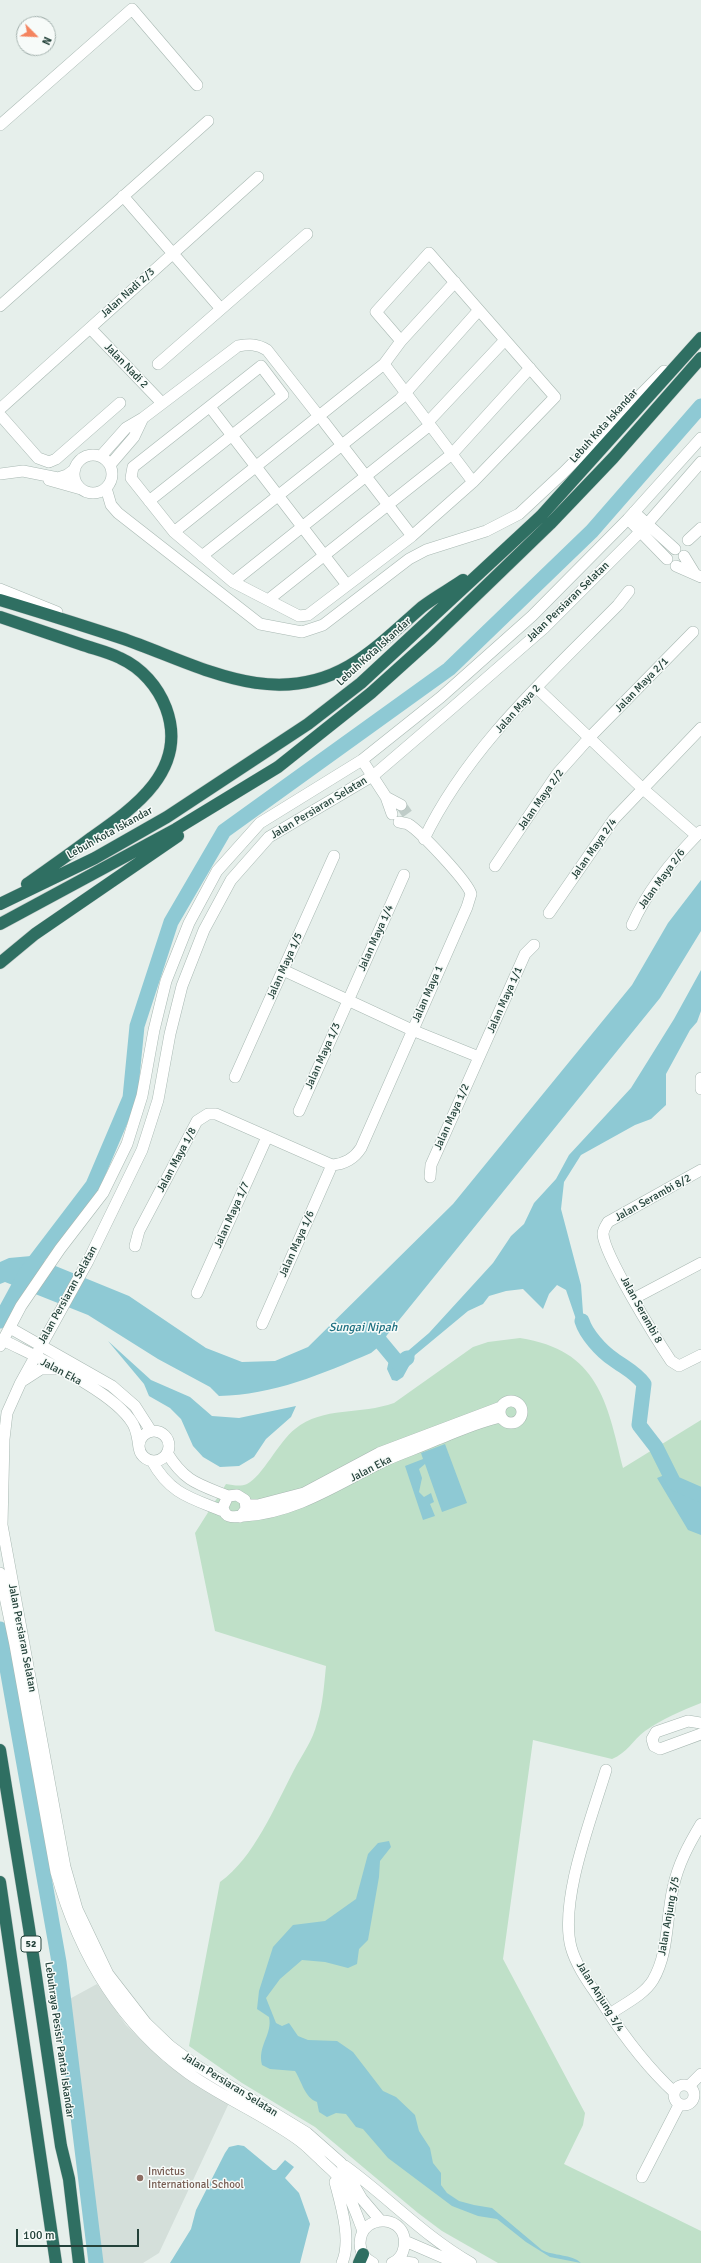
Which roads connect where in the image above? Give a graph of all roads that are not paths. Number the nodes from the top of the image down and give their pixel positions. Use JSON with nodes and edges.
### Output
{"nodes":[{"id":1,"x":197,"y":85,"type":"dead end"},
{"id":2,"x":208,"y":121,"type":"dead end"},
{"id":3,"x":0,"y":125,"type":"edge"},
{"id":4,"x":258,"y":178,"type":"dead end"},
{"id":5,"x":123,"y":196,"type":"junction"},
{"id":6,"x":307,"y":234,"type":"dead end"},
{"id":7,"x":172,"y":253,"type":"junction"},
{"id":8,"x":455,"y":282,"type":"junction"},
{"id":9,"x":0,"y":306,"type":"edge"},
{"id":10,"x":221,"y":309,"type":"junction"},
{"id":11,"x":479,"y":310,"type":"junction"},
{"id":12,"x":90,"y":328,"type":"junction"},
{"id":13,"x":701,"y":334,"type":"edge"},
{"id":14,"x":701,"y":338,"type":"edge"},
{"id":15,"x":505,"y":340,"type":"junction"},
{"id":16,"x":401,"y":341,"type":"junction"},
{"id":17,"x":701,"y":358,"type":"edge"},
{"id":18,"x":158,"y":364,"type":"dead end"},
{"id":19,"x":384,"y":364,"type":"junction"},
{"id":20,"x":530,"y":368,"type":"junction"},
{"id":21,"x":406,"y":392,"type":"junction"},
{"id":22,"x":120,"y":403,"type":"dead end"},
{"id":23,"x":162,"y":403,"type":"junction"},
{"id":24,"x":210,"y":407,"type":"junction"},
{"id":25,"x":0,"y":409,"type":"edge"},
{"id":26,"x":0,"y":415,"type":"edge"},
{"id":27,"x":142,"y":418,"type":"junction"},
{"id":28,"x":321,"y":419,"type":"junction"},
{"id":29,"x":429,"y":423,"type":"junction"},
{"id":30,"x":232,"y":436,"type":"junction"},
{"id":31,"x":701,"y":438,"type":"edge"},
{"id":32,"x":342,"y":445,"type":"junction"},
{"id":33,"x":452,"y":454,"type":"junction"},
{"id":34,"x":101,"y":456,"type":"junction"},
{"id":35,"x":701,"y":462,"type":"edge"},
{"id":36,"x":110,"y":465,"type":"junction"},
{"id":37,"x":255,"y":466,"type":"junction"},
{"id":38,"x":75,"y":469,"type":"junction"},
{"id":39,"x":33,"y":473,"type":"junction"},
{"id":40,"x":0,"y":474,"type":"edge"},
{"id":41,"x":366,"y":476,"type":"junction"},
{"id":42,"x":473,"y":482,"type":"junction"},
{"id":43,"x":106,"y":488,"type":"junction"},
{"id":44,"x":81,"y":489,"type":"junction"},
{"id":45,"x":278,"y":495,"type":"junction"},
{"id":46,"x":149,"y":501,"type":"junction"},
{"id":47,"x":388,"y":504,"type":"junction"},
{"id":48,"x":631,"y":515,"type":"junction"},
{"id":49,"x":302,"y":527,"type":"junction"},
{"id":50,"x":644,"y":527,"type":"junction"},
{"id":51,"x":701,"y":528,"type":"edge"},
{"id":52,"x":174,"y":532,"type":"junction"},
{"id":53,"x":412,"y":536,"type":"junction"},
{"id":54,"x":688,"y":540,"type":"dead end"},
{"id":55,"x":324,"y":555,"type":"junction"},
{"id":56,"x":202,"y":556,"type":"junction"},
{"id":57,"x":496,"y":559,"type":"junction"},
{"id":58,"x":698,"y":575,"type":"edge"},
{"id":59,"x":233,"y":582,"type":"junction"},
{"id":60,"x":347,"y":585,"type":"junction"},
{"id":61,"x":0,"y":589,"type":"edge"},
{"id":62,"x":629,"y":590,"type":"dead end"},
{"id":63,"x":0,"y":600,"type":"edge"},
{"id":64,"x":268,"y":600,"type":"junction"},
{"id":65,"x":0,"y":617,"type":"edge"},
{"id":66,"x":693,"y":632,"type":"dead end"},
{"id":67,"x":122,"y":638,"type":"junction"},
{"id":68,"x":537,"y":688,"type":"junction"},
{"id":69,"x":701,"y":728,"type":"edge"},
{"id":70,"x":590,"y":737,"type":"junction"},
{"id":71,"x":362,"y":760,"type":"junction"},
{"id":72,"x":278,"y":767,"type":"junction"},
{"id":73,"x":374,"y":775,"type":"junction"},
{"id":74,"x":642,"y":788,"type":"junction"},
{"id":75,"x":386,"y":797,"type":"junction"},
{"id":76,"x":401,"y":805,"type":"tunnel mouth"},
{"id":77,"x":699,"y":833,"type":"edge"},
{"id":78,"x":424,"y":839,"type":"junction"},
{"id":79,"x":334,"y":856,"type":"dead end"},
{"id":80,"x":495,"y":866,"type":"dead end"},
{"id":81,"x":404,"y":875,"type":"dead end"},
{"id":82,"x":0,"y":904,"type":"edge"},
{"id":83,"x":549,"y":913,"type":"dead end"},
{"id":84,"x":0,"y":924,"type":"edge"},
{"id":85,"x":632,"y":925,"type":"dead end"},
{"id":86,"x":534,"y":945,"type":"dead end"},
{"id":87,"x":0,"y":963,"type":"edge"},
{"id":88,"x":283,"y":970,"type":"junction"},
{"id":89,"x":348,"y":1000,"type":"junction"},
{"id":90,"x":412,"y":1030,"type":"junction"},
{"id":91,"x":479,"y":1057,"type":"junction"},
{"id":92,"x":235,"y":1077,"type":"dead end"},
{"id":93,"x":299,"y":1111,"type":"dead end"},
{"id":94,"x":267,"y":1137,"type":"junction"},
{"id":95,"x":332,"y":1165,"type":"junction"},
{"id":96,"x":701,"y":1170,"type":"edge"},
{"id":97,"x":430,"y":1177,"type":"dead end"},
{"id":98,"x":605,"y":1226,"type":"joint"},
{"id":99,"x":135,"y":1246,"type":"dead end"},
{"id":100,"x":701,"y":1263,"type":"edge"},
{"id":101,"x":197,"y":1293,"type":"dead end"},
{"id":102,"x":634,"y":1299,"type":"junction"},
{"id":103,"x":55,"y":1320,"type":"junction"},
{"id":104,"x":262,"y":1324,"type":"dead end"},
{"id":105,"x":10,"y":1328,"type":"junction"},
{"id":106,"x":2,"y":1343,"type":"edge"},
{"id":107,"x":41,"y":1346,"type":"junction"},
{"id":108,"x":701,"y":1355,"type":"edge"},
{"id":109,"x":35,"y":1358,"type":"junction"},
{"id":110,"x":64,"y":1359,"type":"junction"},
{"id":111,"x":58,"y":1370,"type":"junction"},
{"id":112,"x":20,"y":1384,"type":"junction"},
{"id":113,"x":151,"y":1431,"type":"junction"},
{"id":114,"x":2,"y":1439,"type":"edge"},
{"id":115,"x":139,"y":1448,"type":"junction"},
{"id":116,"x":168,"y":1453,"type":"junction"},
{"id":117,"x":152,"y":1461,"type":"junction"},
{"id":118,"x":228,"y":1496,"type":"junction"},
{"id":119,"x":246,"y":1504,"type":"junction"},
{"id":120,"x":223,"y":1511,"type":"junction"},
{"id":121,"x":240,"y":1517,"type":"junction"},
{"id":122,"x":0,"y":1573,"type":"edge"},
{"id":123,"x":701,"y":1723,"type":"edge"},
{"id":124,"x":701,"y":1734,"type":"edge"},
{"id":125,"x":0,"y":1750,"type":"edge"},
{"id":126,"x":606,"y":1770,"type":"dead end"},
{"id":127,"x":701,"y":1824,"type":"edge"},
{"id":128,"x":0,"y":1882,"type":"edge"},
{"id":129,"x":610,"y":2014,"type":"junction"},
{"id":130,"x":701,"y":2074,"type":"edge"},
{"id":131,"x":689,"y":2086,"type":"junction"},
{"id":132,"x":674,"y":2092,"type":"junction"},
{"id":133,"x":697,"y":2103,"type":"edge"},
{"id":134,"x":678,"y":2105,"type":"junction"},
{"id":135,"x":341,"y":2163,"type":"junction"},
{"id":136,"x":332,"y":2170,"type":"junction"},
{"id":137,"x":642,"y":2177,"type":"dead end"},
{"id":138,"x":380,"y":2220,"type":"junction"},
{"id":139,"x":363,"y":2231,"type":"junction"},
{"id":140,"x":77,"y":2241,"type":"junction"},
{"id":141,"x":406,"y":2241,"type":"junction"},
{"id":142,"x":361,"y":2259,"type":"edge"},
{"id":143,"x":394,"y":2262,"type":"edge"},
{"id":144,"x":56,"y":2263,"type":"edge"},
{"id":145,"x":79,"y":2263,"type":"edge"},
{"id":146,"x":85,"y":2263,"type":"edge"},
{"id":147,"x":342,"y":2263,"type":"edge"},
{"id":148,"x":373,"y":2263,"type":"edge"},
{"id":149,"x":413,"y":2263,"type":"edge"},
{"id":150,"x":456,"y":2263,"type":"edge"},
{"id":151,"x":471,"y":2263,"type":"edge"}],
"edges":[{"from":1,"to":3,"type":"street"},
{"from":2,"to":5,"type":"street"},
{"from":4,"to":7,"type":"street","name":"Jalan Nadi 2/3"},
{"from":5,"to":7,"type":"street"},
{"from":5,"to":9,"type":"street"},
{"from":6,"to":10,"type":"street"},
{"from":7,"to":10,"type":"street"},
{"from":7,"to":12,"type":"street","name":"Jalan Nadi 2/3"},
{"from":8,"to":11,"type":"street"},
{"from":8,"to":16,"type":"street"},
{"from":8,"to":16,"type":"street"},
{"from":10,"to":18,"type":"street"},
{"from":11,"to":15,"type":"street"},
{"from":11,"to":21,"type":"street"},
{"from":12,"to":23,"type":"street","name":"Jalan Nadi 2"},
{"from":12,"to":25,"type":"street","name":"Jalan Nadi 2/3"},
{"from":13,"to":43,"type":"street"},
{"from":14,"to":57,"type":"highway","name":"Lebuh Kota Iskandar"},
{"from":15,"to":20,"type":"street"},
{"from":15,"to":29,"type":"street"},
{"from":16,"to":19,"type":"street"},
{"from":17,"to":72,"type":"highway"},
{"from":19,"to":21,"type":"street"},
{"from":19,"to":28,"type":"street"},
{"from":20,"to":33,"type":"street"},
{"from":20,"to":42,"type":"street"},
{"from":21,"to":29,"type":"street"},
{"from":21,"to":32,"type":"street"},
{"from":22,"to":26,"type":"street"},
{"from":23,"to":27,"type":"street"},
{"from":23,"to":28,"type":"street"},
{"from":24,"to":30,"type":"street"},
{"from":24,"to":30,"type":"street"},
{"from":24,"to":46,"type":"street"},
{"from":27,"to":34,"type":"street"},
{"from":27,"to":36,"type":"street"},
{"from":28,"to":32,"type":"street"},
{"from":28,"to":37,"type":"street"},
{"from":29,"to":33,"type":"street"},
{"from":29,"to":41,"type":"street"},
{"from":30,"to":37,"type":"street"},
{"from":30,"to":46,"type":"street"},
{"from":31,"to":48,"type":"street","name":"Jalan Persiaran Selatan"},
{"from":32,"to":41,"type":"street"},
{"from":32,"to":45,"type":"street"},
{"from":33,"to":42,"type":"street"},
{"from":33,"to":47,"type":"street"},
{"from":34,"to":36,"type":"street"},
{"from":34,"to":38,"type":"street"},
{"from":35,"to":50,"type":"street","name":"Jalan Persiaran Selatan"},
{"from":36,"to":43,"type":"street"},
{"from":37,"to":45,"type":"street"},
{"from":37,"to":52,"type":"street"},
{"from":38,"to":39,"type":"street"},
{"from":38,"to":44,"type":"street"},
{"from":39,"to":40,"type":"street"},
{"from":39,"to":44,"type":"street"},
{"from":41,"to":47,"type":"street"},
{"from":41,"to":49,"type":"street"},
{"from":42,"to":53,"type":"street"},
{"from":43,"to":44,"type":"street"},
{"from":45,"to":49,"type":"street"},
{"from":45,"to":56,"type":"street"},
{"from":46,"to":52,"type":"street"},
{"from":47,"to":53,"type":"street"},
{"from":47,"to":55,"type":"street"},
{"from":48,"to":50,"type":"street"},
{"from":48,"to":71,"type":"street","name":"Jalan Persiaran Selatan"},
{"from":49,"to":55,"type":"street"},
{"from":49,"to":59,"type":"street"},
{"from":50,"to":58,"type":"street"},
{"from":50,"to":58,"type":"street"},
{"from":50,"to":73,"type":"street","name":"Jalan Persiaran Selatan"},
{"from":51,"to":54,"type":"street"},
{"from":52,"to":56,"type":"street"},
{"from":53,"to":60,"type":"street"},
{"from":55,"to":60,"type":"street"},
{"from":55,"to":64,"type":"street"},
{"from":56,"to":59,"type":"street"},
{"from":57,"to":67,"type":"highway"},
{"from":57,"to":82,"type":"highway","name":"Lebuh Kota Iskandar"},
{"from":59,"to":64,"type":"street"},
{"from":60,"to":64,"type":"street"},
{"from":61,"to":67,"type":"street"},
{"from":62,"to":68,"type":"street","name":"Jalan Maya 2"},
{"from":63,"to":67,"type":"highway"},
{"from":65,"to":82,"type":"highway"},
{"from":66,"to":70,"type":"street","name":"Jalan Maya 2/1"},
{"from":68,"to":70,"type":"street"},
{"from":68,"to":78,"type":"street","name":"Jalan Maya 2"},
{"from":69,"to":74,"type":"street","name":"Jalan Maya 2/4"},
{"from":70,"to":74,"type":"street"},
{"from":70,"to":80,"type":"street","name":"Jalan Maya 2/2"},
{"from":71,"to":73,"type":"street","name":"Jalan Maya 1"},
{"from":71,"to":105,"type":"street","name":"Jalan Persiaran Selatan"},
{"from":72,"to":84,"type":"highway"},
{"from":72,"to":87,"type":"highway"},
{"from":73,"to":75,"type":"street","name":"Jalan Maya 1"},
{"from":73,"to":103,"type":"street","name":"Jalan Persiaran Selatan"},
{"from":74,"to":77,"type":"street"},
{"from":74,"to":83,"type":"street","name":"Jalan Maya 2/4"},
{"from":75,"to":76,"type":"street"},
{"from":75,"to":78,"type":"street","name":"Jalan Maya 1"},
{"from":77,"to":85,"type":"street","name":"Jalan Maya 2/6"},
{"from":78,"to":90,"type":"street","name":"Jalan Maya 1"},
{"from":79,"to":88,"type":"street","name":"Jalan Maya 1/5"},
{"from":81,"to":89,"type":"street","name":"Jalan Maya 1/4"},
{"from":86,"to":91,"type":"street","name":"Jalan Maya 1/1"},
{"from":88,"to":89,"type":"street"},
{"from":88,"to":92,"type":"street","name":"Jalan Maya 1/5"},
{"from":89,"to":90,"type":"street"},
{"from":89,"to":93,"type":"street","name":"Jalan Maya 1/3"},
{"from":90,"to":91,"type":"street"},
{"from":90,"to":95,"type":"street","name":"Jalan Maya 1"},
{"from":91,"to":97,"type":"street","name":"Jalan Maya 1/2"},
{"from":94,"to":95,"type":"street","name":"Jalan Maya 1/8"},
{"from":94,"to":99,"type":"street","name":"Jalan Maya 1/8"},
{"from":94,"to":101,"type":"street","name":"Jalan Maya 1/7"},
{"from":95,"to":104,"type":"street","name":"Jalan Maya 1/6"},
{"from":96,"to":98,"type":"street","name":"Jalan Serambi 8/2"},
{"from":98,"to":102,"type":"street","name":"Jalan Serambi 8"},
{"from":100,"to":102,"type":"street"},
{"from":102,"to":108,"type":"street","name":"Jalan Serambi 8"},
{"from":103,"to":107,"type":"street","name":"Jalan Persiaran Selatan"},
{"from":103,"to":110,"type":"street"},
{"from":105,"to":106,"type":"street","name":"Jalan Persiaran Selatan"},
{"from":105,"to":107,"type":"street","name":"Jalan Eka"},
{"from":106,"to":109,"type":"street","name":"Jalan Eka"},
{"from":107,"to":109,"type":"street","name":"Jalan Persiaran Selatan"},
{"from":107,"to":110,"type":"street","name":"Jalan Eka"},
{"from":109,"to":111,"type":"street","name":"Jalan Eka"},
{"from":109,"to":112,"type":"street","name":"Jalan Persiaran Selatan"},
{"from":110,"to":113,"type":"street","name":"Jalan Eka"},
{"from":111,"to":112,"type":"street"},
{"from":111,"to":115,"type":"street","name":"Jalan Eka"},
{"from":112,"to":114,"type":"street","name":"Jalan Persiaran Selatan"},
{"from":113,"to":115,"type":"street"},
{"from":113,"to":116,"type":"street"},
{"from":114,"to":135,"type":"street","name":"Jalan Persiaran Selatan"},
{"from":115,"to":117,"type":"street","name":"Jalan Eka"},
{"from":116,"to":117,"type":"street"},
{"from":116,"to":118,"type":"street"},
{"from":117,"to":120,"type":"street","name":"Jalan Eka"},
{"from":118,"to":119,"type":"street"},
{"from":118,"to":120,"type":"street"},
{"from":119,"to":121,"type":"street"},
{"from":119,"to":121,"type":"street","name":"Jalan Eka"},
{"from":120,"to":121,"type":"street","name":"Jalan Eka"},
{"from":122,"to":136,"type":"street","name":"Jalan Persiaran Selatan"},
{"from":123,"to":124,"type":"street"},
{"from":125,"to":140,"type":"highway","name":"Lebuhraya Pesisir Pantai Iskandar","number":"52"},
{"from":126,"to":129,"type":"street","name":"Jalan Anjung 3/4"},
{"from":127,"to":129,"type":"street","name":"Jalan Anjung 3/5"},
{"from":128,"to":144,"type":"highway","number":"52"},
{"from":129,"to":132,"type":"street","name":"Jalan Anjung 3/4"},
{"from":130,"to":131,"type":"street"},
{"from":131,"to":132,"type":"street"},
{"from":131,"to":133,"type":"street"},
{"from":132,"to":134,"type":"street"},
{"from":133,"to":134,"type":"street"},
{"from":134,"to":137,"type":"street"},
{"from":135,"to":138,"type":"street","name":"Jalan Persiaran Selatan"},
{"from":135,"to":151,"type":"street"},
{"from":136,"to":139,"type":"street","name":"Jalan Persiaran Selatan"},
{"from":136,"to":147,"type":"street"},
{"from":138,"to":139,"type":"street"},
{"from":138,"to":141,"type":"street"},
{"from":139,"to":142,"type":"street"},
{"from":140,"to":145,"type":"highway","name":"Lebuhraya Pesisir Pantai Iskandar","number":"52"},
{"from":140,"to":146,"type":"highway"},
{"from":141,"to":143,"type":"street"},
{"from":141,"to":150,"type":"street"},
{"from":142,"to":148,"type":"street"},
{"from":143,"to":149,"type":"street"}]}
